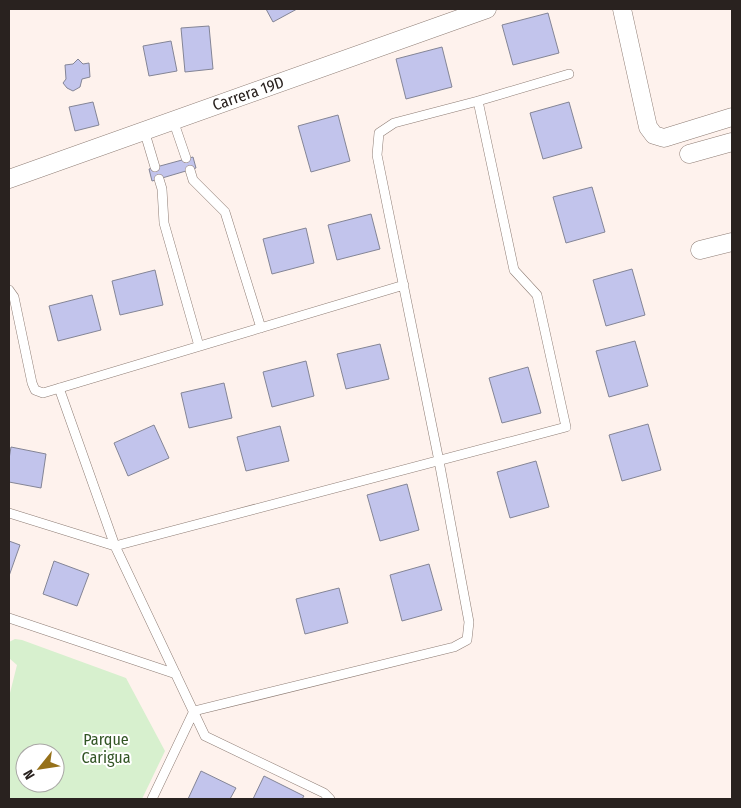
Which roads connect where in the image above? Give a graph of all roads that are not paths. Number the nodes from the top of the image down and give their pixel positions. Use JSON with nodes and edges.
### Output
{"nodes":[{"id":1,"x":487,"y":9,"type":"edge"},
{"id":2,"x":622,"y":9,"type":"edge"},
{"id":3,"x":569,"y":74,"type":"dead end"},
{"id":4,"x":478,"y":102,"type":"junction"},
{"id":5,"x":732,"y":117,"type":"edge"},
{"id":6,"x":173,"y":120,"type":"junction"},
{"id":7,"x":144,"y":130,"type":"junction"},
{"id":8,"x":732,"y":142,"type":"edge"},
{"id":9,"x":690,"y":154,"type":"dead end"},
{"id":10,"x":186,"y":158,"type":"dead end"},
{"id":11,"x":155,"y":167,"type":"dead end"},
{"id":12,"x":190,"y":170,"type":"dead end"},
{"id":13,"x":10,"y":176,"type":"edge"},
{"id":14,"x":159,"y":179,"type":"dead end"},
{"id":15,"x":732,"y":242,"type":"edge"},
{"id":16,"x":700,"y":250,"type":"dead end"},
{"id":17,"x":404,"y":285,"type":"junction"},
{"id":18,"x":9,"y":290,"type":"edge"},
{"id":19,"x":261,"y":328,"type":"junction"},
{"id":20,"x":199,"y":346,"type":"junction"},
{"id":21,"x":58,"y":388,"type":"junction"},
{"id":22,"x":439,"y":460,"type":"junction"},
{"id":23,"x":9,"y":513,"type":"edge"},
{"id":24,"x":115,"y":546,"type":"junction"},
{"id":25,"x":9,"y":618,"type":"edge"},
{"id":26,"x":176,"y":674,"type":"junction"},
{"id":27,"x":194,"y":711,"type":"junction"},
{"id":28,"x":152,"y":799,"type":"edge"},
{"id":29,"x":330,"y":799,"type":"edge"}],
"edges":[{"from":1,"to":6,"type":"street","name":"Carrera 19D"},
{"from":2,"to":5,"type":"street"},
{"from":3,"to":4,"type":"lane"},
{"from":4,"to":17,"type":"lane"},
{"from":4,"to":22,"type":"lane"},
{"from":6,"to":7,"type":"street","name":"Carrera 19D"},
{"from":6,"to":10,"type":"lane"},
{"from":7,"to":11,"type":"lane"},
{"from":7,"to":13,"type":"street","name":"Carrera 19D"},
{"from":8,"to":9,"type":"street"},
{"from":12,"to":19,"type":"lane"},
{"from":14,"to":20,"type":"lane"},
{"from":15,"to":16,"type":"street"},
{"from":17,"to":19,"type":"lane"},
{"from":17,"to":22,"type":"lane"},
{"from":18,"to":21,"type":"lane"},
{"from":19,"to":20,"type":"lane"},
{"from":20,"to":21,"type":"lane"},
{"from":21,"to":24,"type":"lane"},
{"from":22,"to":24,"type":"lane"},
{"from":22,"to":27,"type":"lane"},
{"from":23,"to":24,"type":"lane"},
{"from":24,"to":26,"type":"lane"},
{"from":25,"to":26,"type":"lane"},
{"from":26,"to":27,"type":"lane"},
{"from":27,"to":28,"type":"lane"},
{"from":27,"to":29,"type":"lane"}]}
